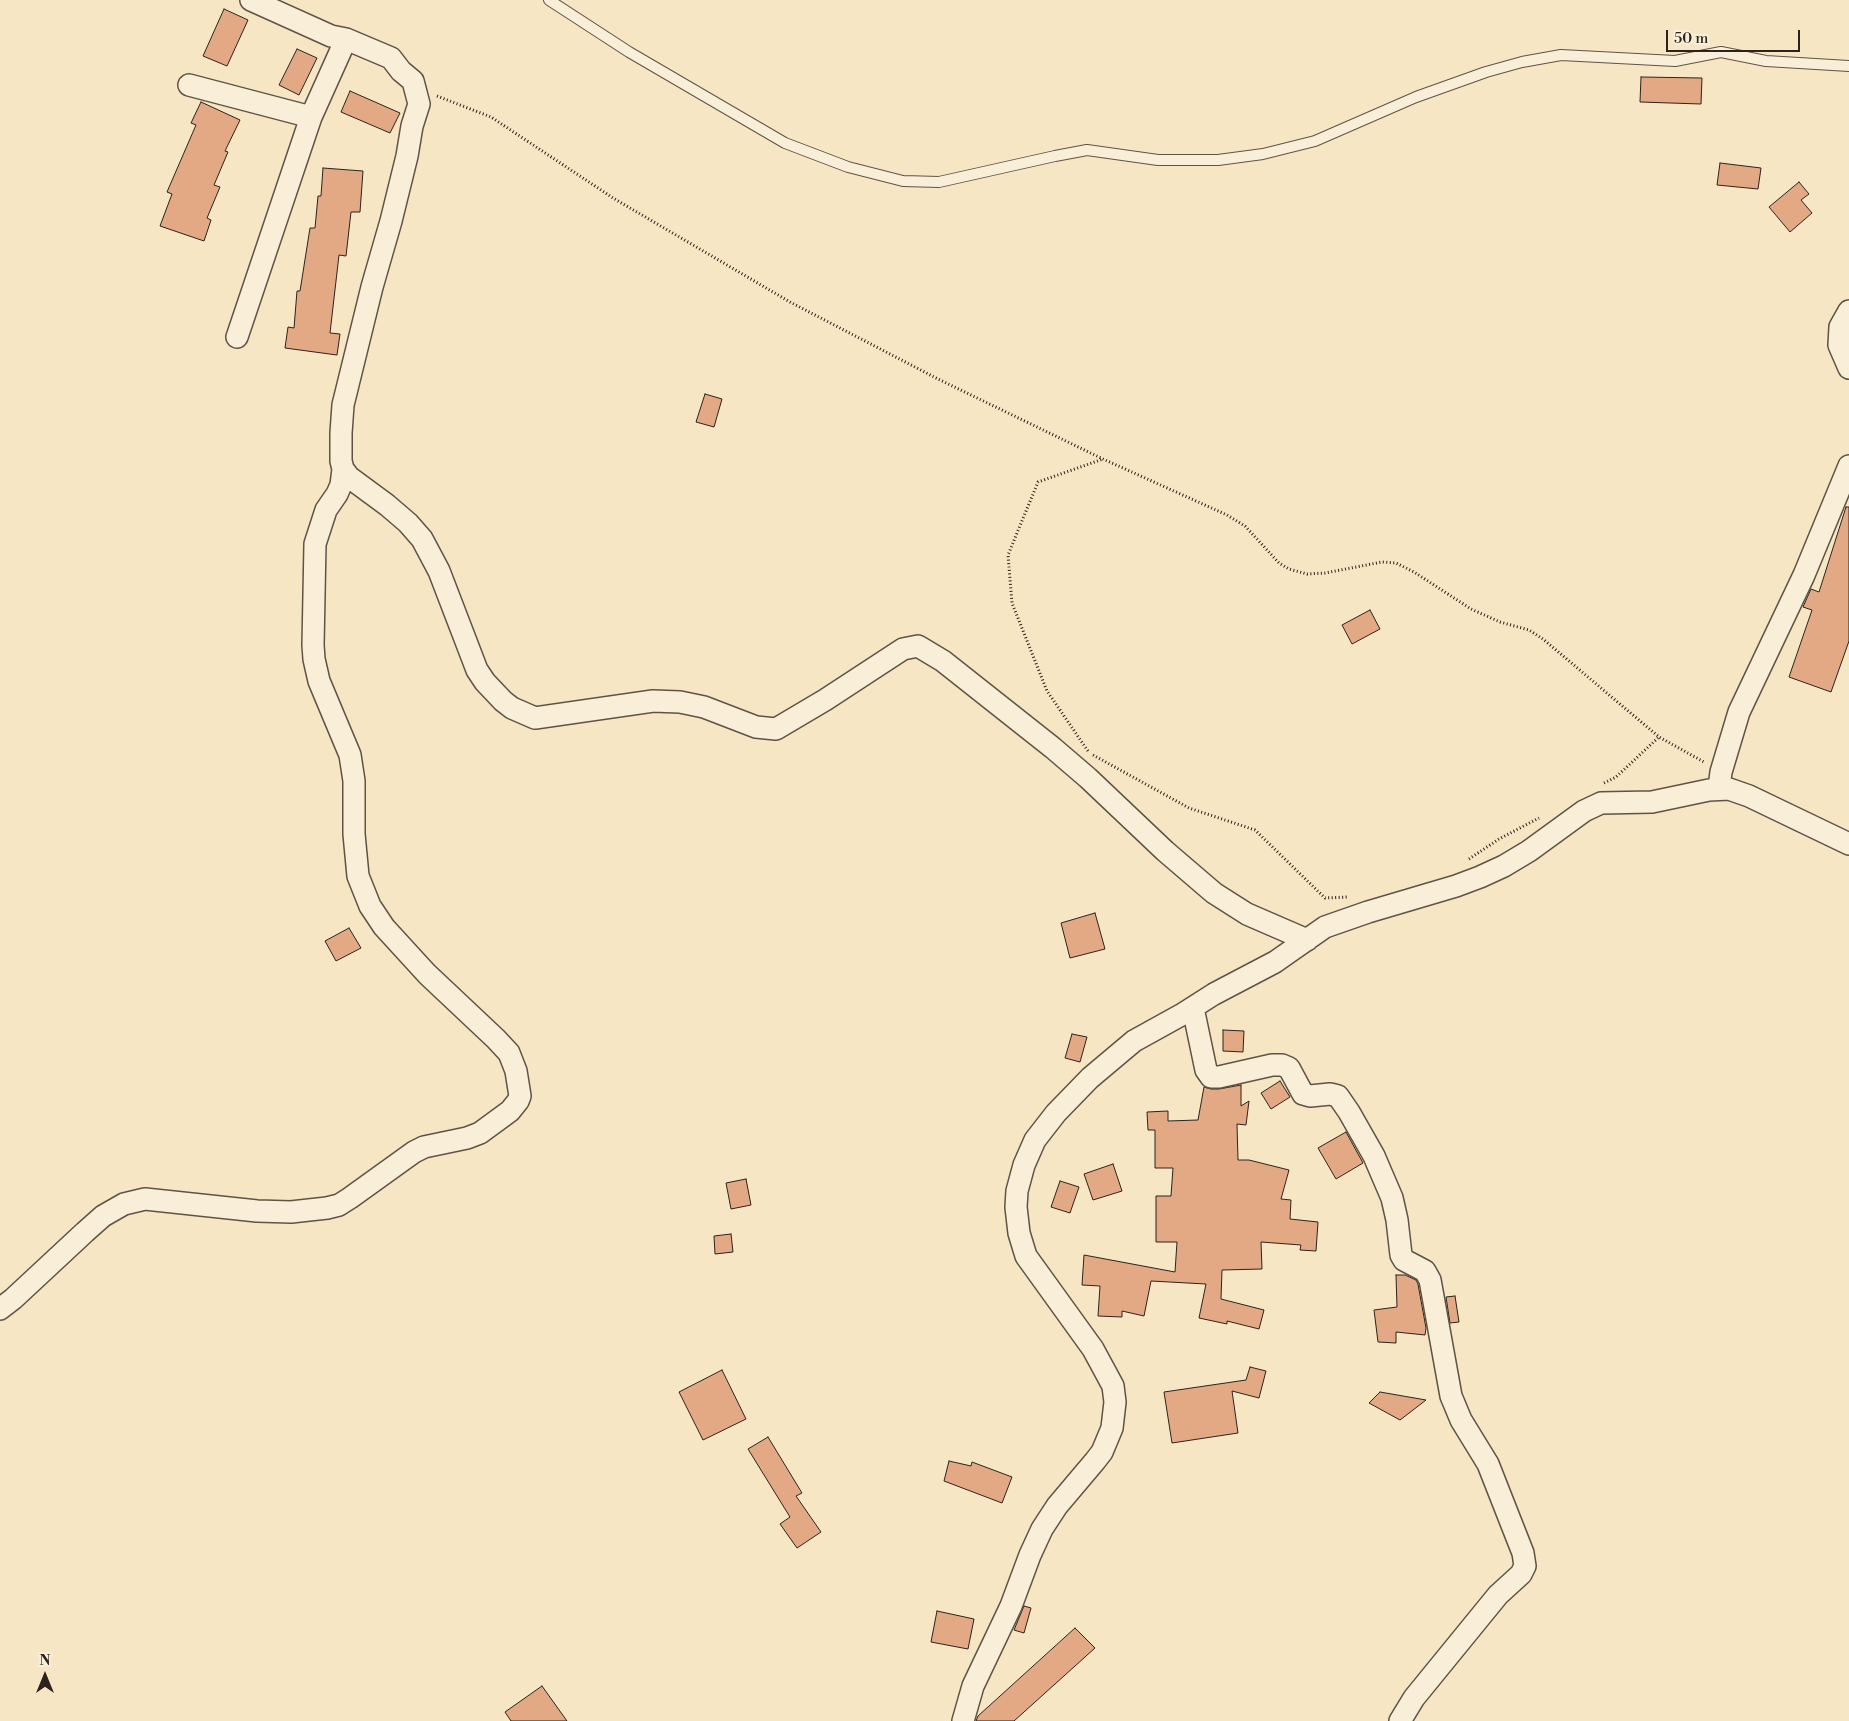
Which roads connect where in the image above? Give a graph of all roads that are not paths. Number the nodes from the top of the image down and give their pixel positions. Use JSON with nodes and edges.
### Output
{"nodes":[{"id":1,"x":251,"y":0,"type":"edge"},
{"id":2,"x":549,"y":0,"type":"edge"},
{"id":3,"x":346,"y":39,"type":"junction"},
{"id":4,"x":1849,"y":66,"type":"edge"},
{"id":5,"x":189,"y":85,"type":"dead end"},
{"id":6,"x":311,"y":117,"type":"junction"},
{"id":7,"x":1849,"y":311,"type":"edge"},
{"id":8,"x":237,"y":337,"type":"dead end"},
{"id":9,"x":1849,"y":368,"type":"edge"},
{"id":10,"x":1849,"y":466,"type":"edge"},
{"id":11,"x":343,"y":469,"type":"junction"},
{"id":12,"x":1720,"y":780,"type":"junction"},
{"id":13,"x":1849,"y":844,"type":"edge"},
{"id":14,"x":1307,"y":940,"type":"junction"},
{"id":15,"x":1193,"y":1008,"type":"junction"},
{"id":16,"x":0,"y":1309,"type":"edge"},
{"id":17,"x":963,"y":1721,"type":"edge"},
{"id":18,"x":1400,"y":1721,"type":"edge"}],
"edges":[{"from":1,"to":3,"type":"street"},
{"from":2,"to":4,"type":"lane"},
{"from":3,"to":6,"type":"street"},
{"from":3,"to":11,"type":"street"},
{"from":5,"to":6,"type":"street"},
{"from":6,"to":8,"type":"street"},
{"from":7,"to":9,"type":"street"},
{"from":10,"to":12,"type":"street"},
{"from":11,"to":14,"type":"street"},
{"from":11,"to":16,"type":"street"},
{"from":12,"to":13,"type":"street"},
{"from":12,"to":14,"type":"street"},
{"from":14,"to":15,"type":"street"},
{"from":15,"to":17,"type":"street"},
{"from":15,"to":18,"type":"street"}]}
